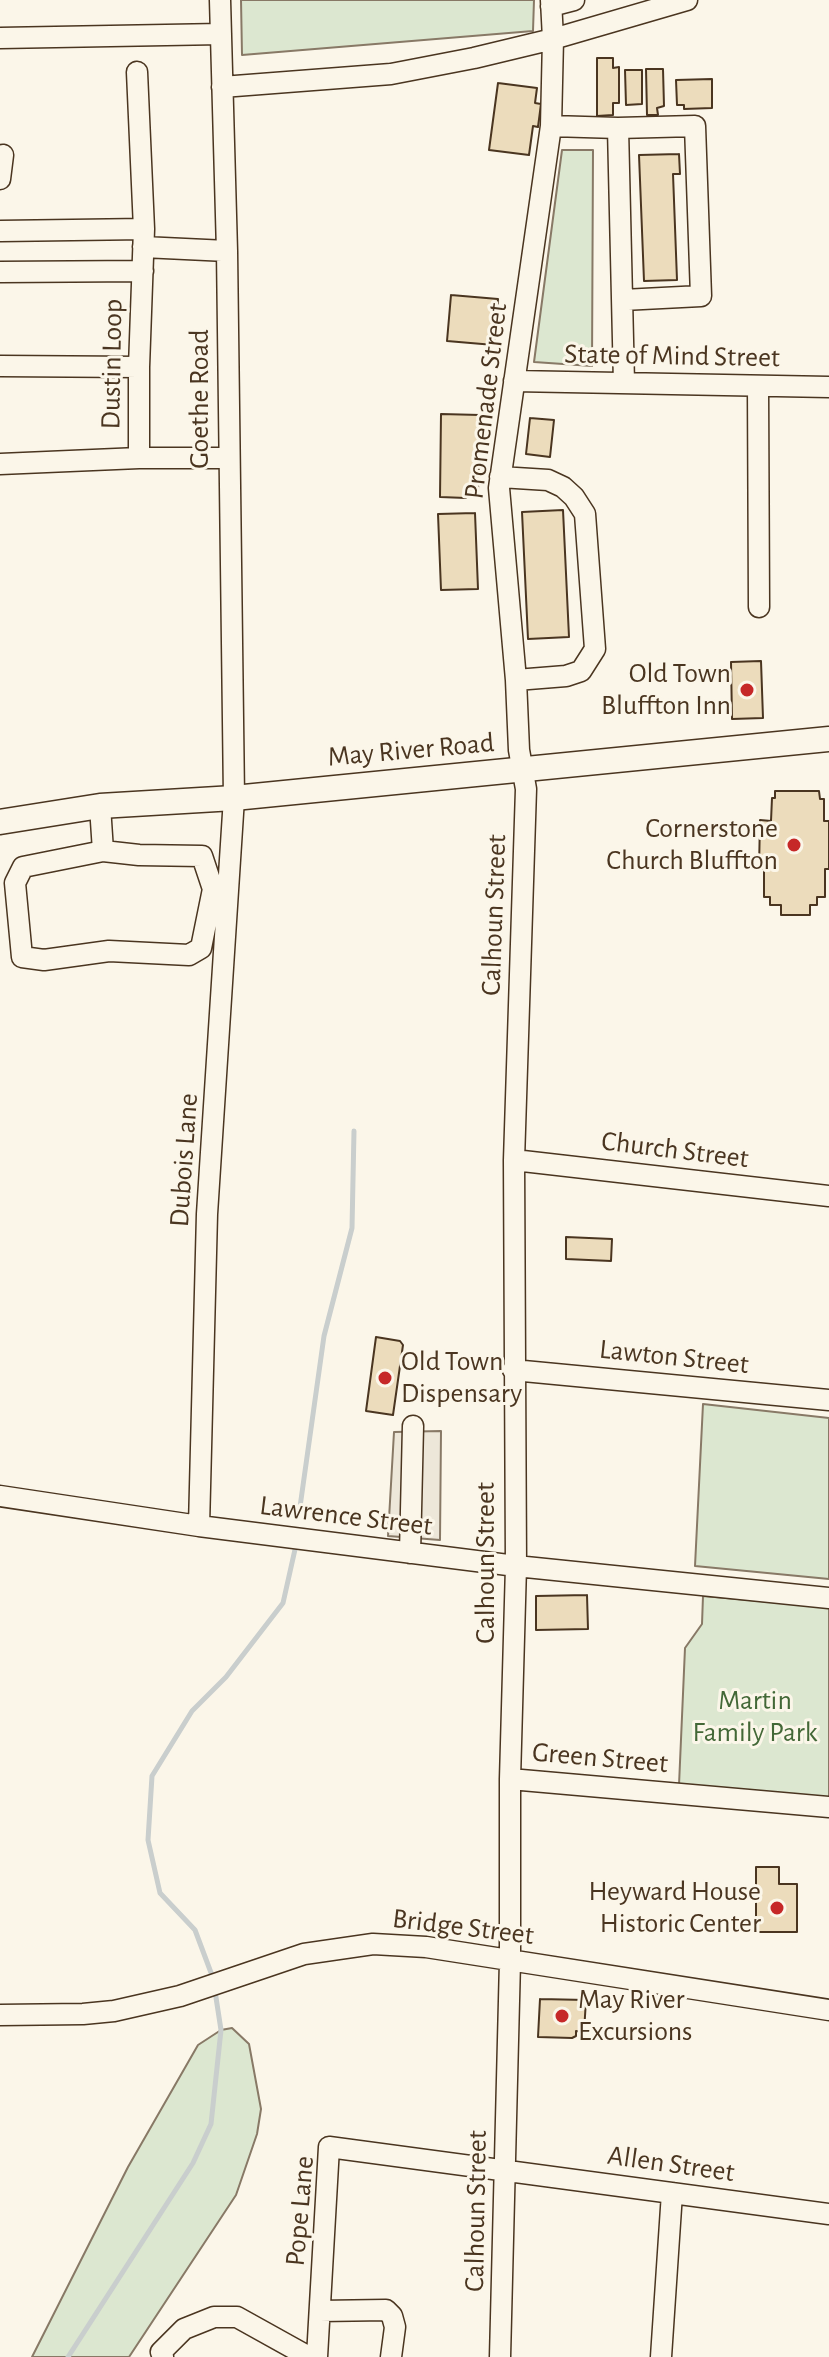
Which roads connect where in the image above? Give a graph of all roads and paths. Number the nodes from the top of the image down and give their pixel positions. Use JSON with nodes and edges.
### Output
{"nodes":[{"id":1,"x":220,"y":0,"type":"edge"},
{"id":2,"x":574,"y":0,"type":"edge"},
{"id":3,"x":687,"y":0,"type":"edge"},
{"id":4,"x":551,"y":3,"type":"edge"},
{"id":5,"x":221,"y":34,"type":"junction"},
{"id":6,"x":0,"y":38,"type":"edge"},
{"id":7,"x":553,"y":39,"type":"junction"},
{"id":8,"x":137,"y":72,"type":"dead end"},
{"id":9,"x":222,"y":87,"type":"junction"},
{"id":10,"x":551,"y":126,"type":"junction"},
{"id":11,"x":618,"y":128,"type":"junction"},
{"id":12,"x":3,"y":155,"type":"dead end"},
{"id":13,"x":0,"y":179,"type":"edge"},
{"id":14,"x":0,"y":231,"type":"edge"},
{"id":15,"x":144,"y":238,"type":"junction"},
{"id":16,"x":227,"y":251,"type":"junction"},
{"id":17,"x":143,"y":271,"type":"junction"},
{"id":18,"x":0,"y":272,"type":"edge"},
{"id":19,"x":623,"y":300,"type":"junction"},
{"id":20,"x":0,"y":366,"type":"edge"},
{"id":21,"x":139,"y":367,"type":"junction"},
{"id":22,"x":514,"y":381,"type":"junction"},
{"id":23,"x":624,"y":383,"type":"junction"},
{"id":24,"x":758,"y":386,"type":"junction"},
{"id":25,"x":829,"y":387,"type":"edge"},
{"id":26,"x":139,"y":458,"type":"junction"},
{"id":27,"x":228,"y":458,"type":"junction"},
{"id":28,"x":0,"y":464,"type":"edge"},
{"id":29,"x":500,"y":477,"type":"junction"},
{"id":30,"x":759,"y":607,"type":"dead end"},
{"id":31,"x":516,"y":680,"type":"junction"},
{"id":32,"x":829,"y":739,"type":"edge"},
{"id":33,"x":524,"y":770,"type":"junction"},
{"id":34,"x":234,"y":798,"type":"junction"},
{"id":35,"x":100,"y":806,"type":"junction"},
{"id":36,"x":0,"y":822,"type":"edge"},
{"id":37,"x":103,"y":851,"type":"junction"},
{"id":38,"x":514,"y":1160,"type":"junction"},
{"id":39,"x":829,"y":1196,"type":"edge"},
{"id":40,"x":513,"y":1370,"type":"junction"},
{"id":41,"x":829,"y":1400,"type":"edge"},
{"id":42,"x":413,"y":1426,"type":"dead end"},
{"id":43,"x":0,"y":1496,"type":"edge"},
{"id":44,"x":199,"y":1526,"type":"junction"},
{"id":45,"x":410,"y":1553,"type":"junction"},
{"id":46,"x":516,"y":1566,"type":"junction"},
{"id":47,"x":829,"y":1598,"type":"edge"},
{"id":48,"x":510,"y":1779,"type":"junction"},
{"id":49,"x":829,"y":1807,"type":"edge"},
{"id":50,"x":510,"y":1961,"type":"junction"},
{"id":51,"x":829,"y":2010,"type":"edge"},
{"id":52,"x":0,"y":2015,"type":"edge"},
{"id":53,"x":505,"y":2170,"type":"junction"},
{"id":54,"x":672,"y":2193,"type":"junction"},
{"id":55,"x":829,"y":2214,"type":"edge"},
{"id":56,"x":320,"y":2311,"type":"junction"},
{"id":57,"x":163,"y":2357,"type":"edge"},
{"id":58,"x":309,"y":2357,"type":"edge"},
{"id":59,"x":317,"y":2357,"type":"edge"},
{"id":60,"x":391,"y":2357,"type":"edge"},
{"id":61,"x":500,"y":2357,"type":"edge"},
{"id":62,"x":661,"y":2357,"type":"edge"}],
"edges":[{"from":1,"to":5,"type":"street","name":"Goethe Road"},
{"from":2,"to":4,"type":"street"},
{"from":3,"to":7,"type":"street"},
{"from":4,"to":7,"type":"street","name":"Promenade Street"},
{"from":5,"to":6,"type":"street"},
{"from":5,"to":9,"type":"street","name":"Goethe Road"},
{"from":7,"to":9,"type":"street"},
{"from":7,"to":10,"type":"street","name":"Promenade Street"},
{"from":8,"to":15,"type":"street","name":"Dustin Loop"},
{"from":9,"to":16,"type":"street","name":"Goethe Road"},
{"from":10,"to":11,"type":"street"},
{"from":10,"to":22,"type":"street","name":"Promenade Street"},
{"from":11,"to":19,"type":"street"},
{"from":11,"to":19,"type":"street"},
{"from":12,"to":13,"type":"street"},
{"from":14,"to":15,"type":"street"},
{"from":15,"to":16,"type":"street"},
{"from":15,"to":17,"type":"street","name":"Dustin Loop"},
{"from":16,"to":27,"type":"street","name":"Goethe Road"},
{"from":17,"to":18,"type":"street","name":"Dustin Loop"},
{"from":17,"to":21,"type":"street","name":"Dustin Loop"},
{"from":19,"to":23,"type":"street"},
{"from":20,"to":21,"type":"street"},
{"from":21,"to":26,"type":"street","name":"Dustin Loop"},
{"from":22,"to":23,"type":"street","name":"State of Mind Street"},
{"from":22,"to":29,"type":"street","name":"Promenade Street"},
{"from":23,"to":24,"type":"street","name":"State of Mind Street"},
{"from":24,"to":25,"type":"street","name":"State of Mind Street"},
{"from":24,"to":30,"type":"street"},
{"from":26,"to":27,"type":"street","name":"Dustin Loop"},
{"from":26,"to":28,"type":"street","name":"Dustin Loop"},
{"from":27,"to":34,"type":"street","name":"Goethe Road"},
{"from":29,"to":31,"type":"street","name":"Promenade Street"},
{"from":29,"to":31,"type":"street"},
{"from":31,"to":33,"type":"street","name":"Promenade Street"},
{"from":32,"to":33,"type":"main road","name":"May River Road"},
{"from":33,"to":34,"type":"main road","name":"May River Road"},
{"from":33,"to":38,"type":"street","name":"Calhoun Street"},
{"from":34,"to":35,"type":"main road","name":"May River Road"},
{"from":34,"to":44,"type":"street","name":"Dubois Lane"},
{"from":35,"to":36,"type":"main road","name":"May River Road"},
{"from":35,"to":37,"type":"street"},
{"from":37,"to":37,"type":"street"},
{"from":38,"to":39,"type":"street","name":"Church Street"},
{"from":38,"to":40,"type":"street","name":"Calhoun Street"},
{"from":40,"to":41,"type":"street","name":"Lawton Street"},
{"from":40,"to":46,"type":"street","name":"Calhoun Street"},
{"from":42,"to":45,"type":"street"},
{"from":43,"to":44,"type":"street","name":"Lawrence Street"},
{"from":44,"to":45,"type":"street","name":"Lawrence Street"},
{"from":45,"to":46,"type":"street","name":"Lawrence Street"},
{"from":46,"to":47,"type":"street","name":"Lawrence Street"},
{"from":46,"to":48,"type":"street","name":"Calhoun Street"},
{"from":48,"to":49,"type":"street","name":"Green Street"},
{"from":48,"to":50,"type":"street","name":"Calhoun Street"},
{"from":50,"to":51,"type":"street","name":"Bridge Street"},
{"from":50,"to":52,"type":"street","name":"Bridge Street"},
{"from":50,"to":53,"type":"street","name":"Calhoun Street"},
{"from":53,"to":54,"type":"street","name":"Allen Street"},
{"from":53,"to":56,"type":"street","name":"Pope Lane"},
{"from":53,"to":61,"type":"street","name":"Calhoun Street"},
{"from":54,"to":55,"type":"street","name":"Allen Street"},
{"from":54,"to":62,"type":"street"},
{"from":56,"to":59,"type":"street","name":"Pope Lane"},
{"from":56,"to":60,"type":"street"},
{"from":57,"to":58,"type":"street"}]}
